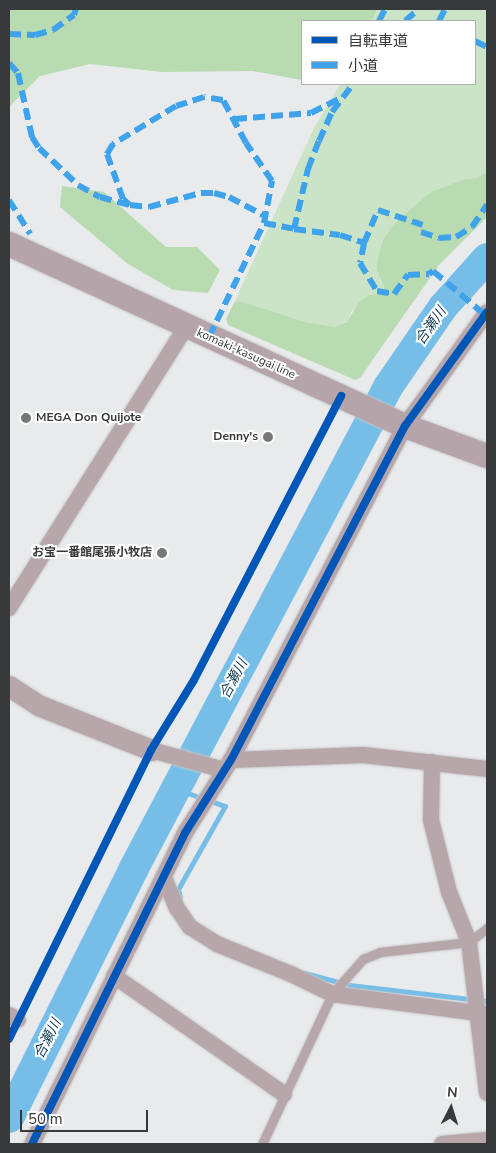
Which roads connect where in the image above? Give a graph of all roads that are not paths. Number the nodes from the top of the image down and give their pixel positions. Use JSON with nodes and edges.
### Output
{"nodes":[{"id":1,"x":9,"y":244,"type":"edge"},
{"id":2,"x":487,"y":312,"type":"edge"},
{"id":3,"x":186,"y":326,"type":"junction"},
{"id":4,"x":398,"y":422,"type":"junction"},
{"id":5,"x":487,"y":456,"type":"edge"},
{"id":6,"x":9,"y":608,"type":"edge"},
{"id":7,"x":9,"y":686,"type":"edge"},
{"id":8,"x":151,"y":750,"type":"joint"},
{"id":9,"x":432,"y":762,"type":"junction"},
{"id":10,"x":225,"y":766,"type":"junction"},
{"id":11,"x":487,"y":768,"type":"edge"},
{"id":12,"x":164,"y":878,"type":"junction"},
{"id":13,"x":487,"y":928,"type":"edge"},
{"id":14,"x":469,"y":942,"type":"junction"},
{"id":15,"x":114,"y":976,"type":"junction"},
{"id":16,"x":332,"y":994,"type":"junction"},
{"id":17,"x":482,"y":1013,"type":"edge"},
{"id":18,"x":487,"y":1093,"type":"edge"},
{"id":19,"x":284,"y":1094,"type":"junction"},
{"id":20,"x":487,"y":1140,"type":"edge"},
{"id":21,"x":32,"y":1144,"type":"edge"},
{"id":22,"x":262,"y":1144,"type":"edge"},
{"id":23,"x":442,"y":1144,"type":"edge"}],
"edges":[{"from":1,"to":3,"type":"main road","name":"komaki-kasugai line"},
{"from":2,"to":4,"type":"street"},
{"from":3,"to":4,"type":"main road","name":"komaki-kasugai line"},
{"from":3,"to":6,"type":"street"},
{"from":4,"to":5,"type":"main road","name":"komaki-kasugai line"},
{"from":4,"to":10,"type":"street"},
{"from":7,"to":8,"type":"street"},
{"from":8,"to":10,"type":"street"},
{"from":9,"to":10,"type":"street"},
{"from":9,"to":11,"type":"street"},
{"from":9,"to":14,"type":"street"},
{"from":10,"to":12,"type":"street"},
{"from":12,"to":15,"type":"street"},
{"from":12,"to":16,"type":"street"},
{"from":13,"to":14,"type":"lane"},
{"from":14,"to":16,"type":"lane"},
{"from":14,"to":17,"type":"street"},
{"from":15,"to":19,"type":"street"},
{"from":15,"to":21,"type":"street"},
{"from":16,"to":17,"type":"street"},
{"from":16,"to":19,"type":"lane"},
{"from":17,"to":18,"type":"street"},
{"from":19,"to":22,"type":"lane"},
{"from":20,"to":23,"type":"street"}]}
